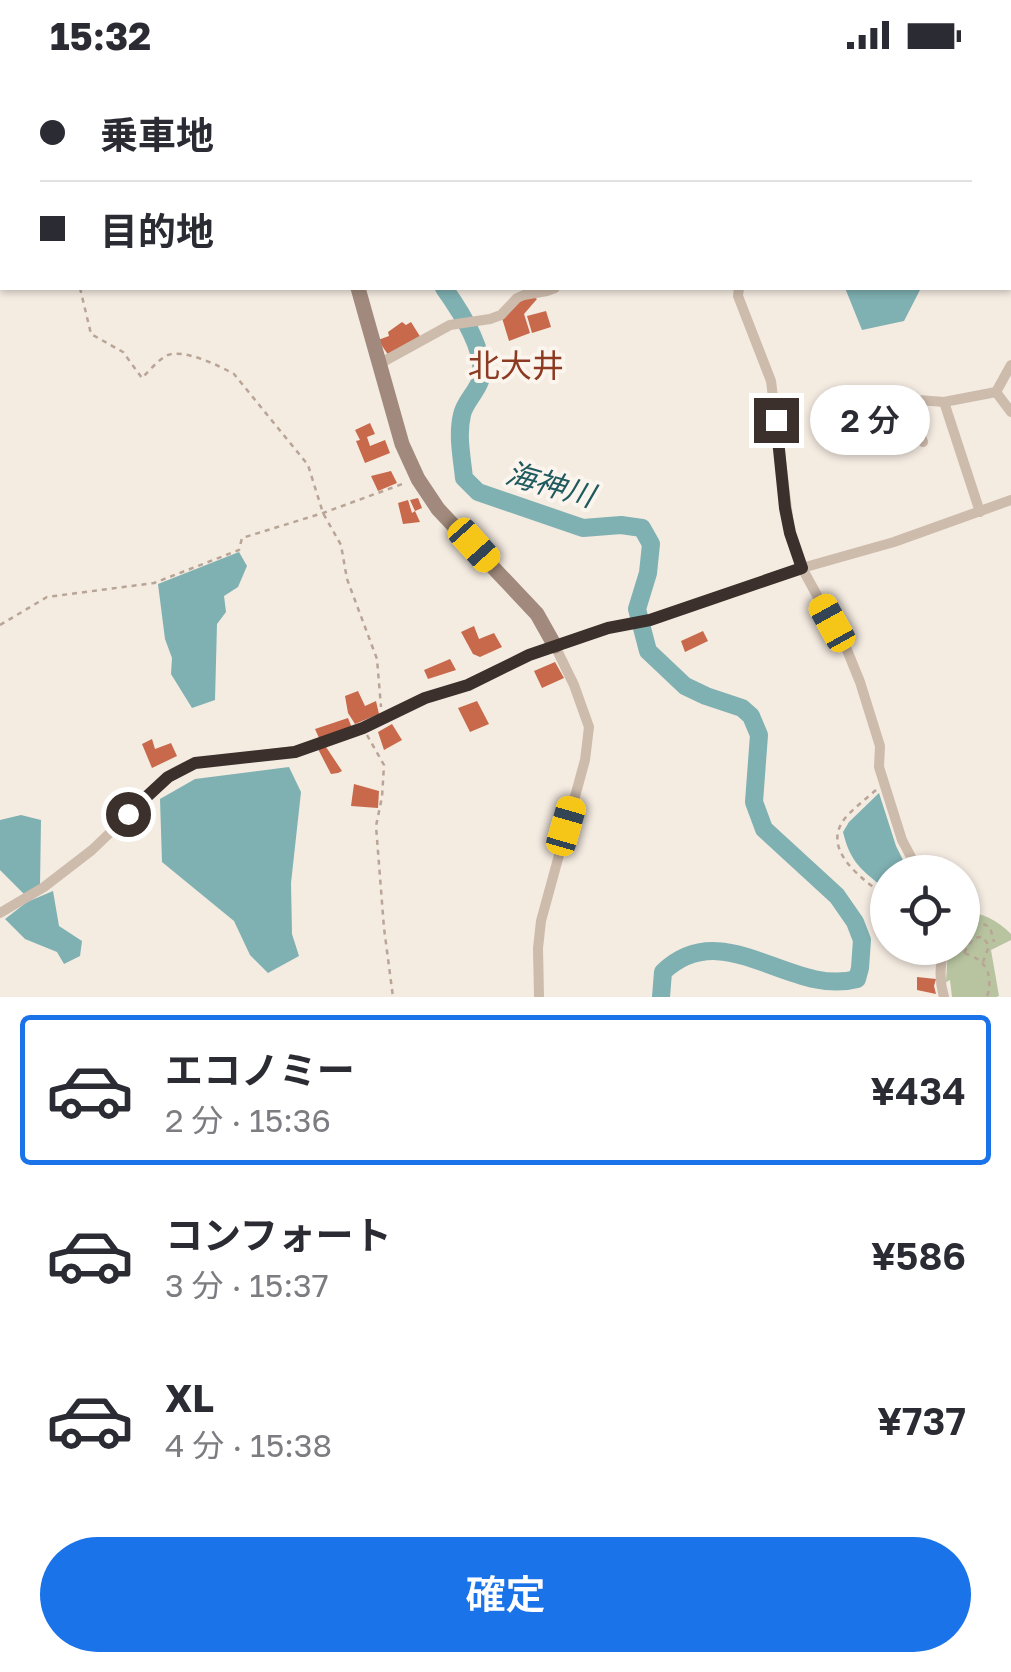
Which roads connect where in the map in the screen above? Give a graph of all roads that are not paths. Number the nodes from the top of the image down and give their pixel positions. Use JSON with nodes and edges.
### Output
{"nodes":[{"id":1,"x":359,"y":290,"type":"edge"},
{"id":2,"x":545,"y":290,"type":"edge"},
{"id":3,"x":739,"y":290,"type":"edge"},
{"id":4,"x":379,"y":364,"type":"junction"},
{"id":5,"x":1011,"y":365,"type":"edge"},
{"id":6,"x":996,"y":392,"type":"junction"},
{"id":7,"x":893,"y":398,"type":"dead end"},
{"id":8,"x":908,"y":399,"type":"junction"},
{"id":9,"x":944,"y":402,"type":"junction"},
{"id":10,"x":1011,"y":412,"type":"edge"},
{"id":11,"x":923,"y":442,"type":"dead end"},
{"id":12,"x":1011,"y":500,"type":"edge"},
{"id":13,"x":980,"y":512,"type":"junction"},
{"id":14,"x":802,"y":568,"type":"junction"},
{"id":15,"x":556,"y":646,"type":"junction"},
{"id":16,"x":910,"y":855,"type":"edge"},
{"id":17,"x":0,"y":913,"type":"edge"},
{"id":18,"x":940,"y":965,"type":"edge"},
{"id":19,"x":540,"y":997,"type":"edge"},
{"id":20,"x":944,"y":997,"type":"edge"}],
"edges":[{"from":1,"to":4,"type":"street"},
{"from":2,"to":4,"type":"street"},
{"from":3,"to":14,"type":"street"},
{"from":4,"to":15,"type":"street"},
{"from":5,"to":6,"type":"street"},
{"from":6,"to":9,"type":"street"},
{"from":6,"to":10,"type":"street"},
{"from":7,"to":8,"type":"street"},
{"from":8,"to":9,"type":"street"},
{"from":8,"to":11,"type":"street"},
{"from":9,"to":13,"type":"street"},
{"from":12,"to":13,"type":"street"},
{"from":13,"to":14,"type":"street"},
{"from":14,"to":15,"type":"street"},
{"from":14,"to":16,"type":"street"},
{"from":15,"to":17,"type":"street"},
{"from":15,"to":19,"type":"street"},
{"from":18,"to":20,"type":"street"}]}
